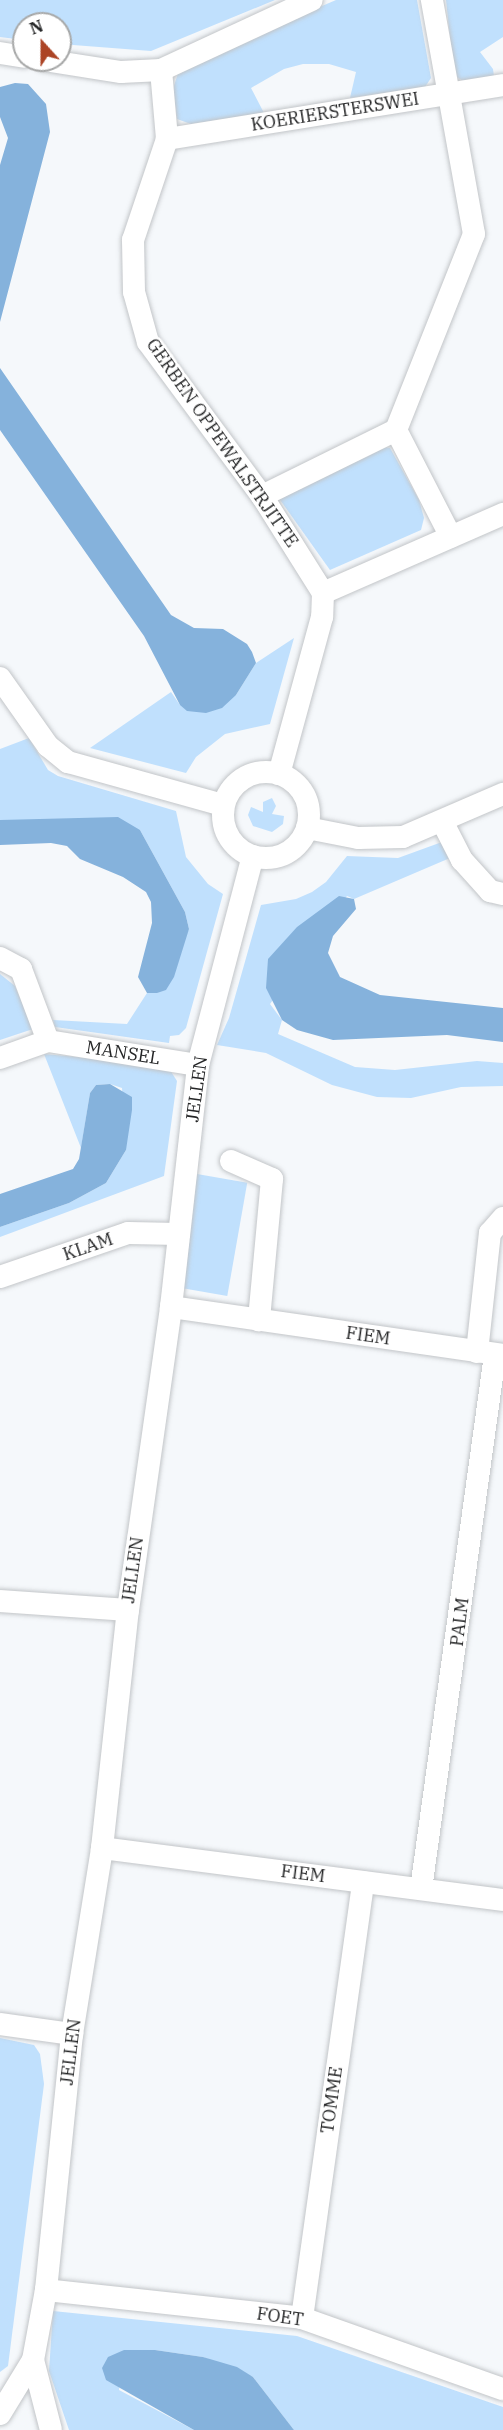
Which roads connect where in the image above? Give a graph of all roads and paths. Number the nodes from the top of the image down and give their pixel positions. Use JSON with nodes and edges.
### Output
{"nodes":[{"id":1,"x":312,"y":0,"type":"edge"},
{"id":2,"x":432,"y":0,"type":"edge"},
{"id":3,"x":72,"y":64,"type":"edge"},
{"id":4,"x":160,"y":70,"type":"junction"},
{"id":5,"x":503,"y":85,"type":"edge"},
{"id":6,"x":447,"y":94,"type":"junction"},
{"id":7,"x":167,"y":139,"type":"junction"},
{"id":8,"x":396,"y":430,"type":"junction"},
{"id":9,"x":262,"y":496,"type":"junction"},
{"id":10,"x":503,"y":514,"type":"edge"},
{"id":11,"x":451,"y":537,"type":"junction"},
{"id":12,"x":323,"y":593,"type":"junction"},
{"id":13,"x":0,"y":678,"type":"edge"},
{"id":14,"x":279,"y":774,"type":"junction"},
{"id":15,"x":503,"y":794,"type":"edge"},
{"id":16,"x":224,"y":805,"type":"junction"},
{"id":17,"x":442,"y":821,"type":"junction"},
{"id":18,"x":307,"y":828,"type":"junction"},
{"id":19,"x":252,"y":856,"type":"junction"},
{"id":20,"x":503,"y":894,"type":"edge"},
{"id":21,"x":0,"y":958,"type":"edge"},
{"id":22,"x":48,"y":1041,"type":"junction"},
{"id":23,"x":0,"y":1058,"type":"edge"},
{"id":24,"x":198,"y":1065,"type":"junction"},
{"id":25,"x":231,"y":1161,"type":"dead end"},
{"id":26,"x":503,"y":1218,"type":"edge"},
{"id":27,"x":179,"y":1234,"type":"junction"},
{"id":28,"x":0,"y":1277,"type":"edge"},
{"id":29,"x":171,"y":1307,"type":"junction"},
{"id":30,"x":259,"y":1320,"type":"junction"},
{"id":31,"x":492,"y":1354,"type":"edge"},
{"id":32,"x":0,"y":1601,"type":"edge"},
{"id":33,"x":128,"y":1610,"type":"junction"},
{"id":34,"x":102,"y":1848,"type":"junction"},
{"id":35,"x":363,"y":1882,"type":"junction"},
{"id":36,"x":422,"y":1889,"type":"junction"},
{"id":37,"x":503,"y":1900,"type":"edge"},
{"id":38,"x":0,"y":2024,"type":"edge"},
{"id":39,"x":72,"y":2034,"type":"junction"},
{"id":40,"x":46,"y":2290,"type":"junction"},
{"id":41,"x":302,"y":2318,"type":"junction"},
{"id":42,"x":33,"y":2360,"type":"junction"},
{"id":43,"x":503,"y":2389,"type":"edge"},
{"id":44,"x":0,"y":2414,"type":"edge"},
{"id":45,"x":51,"y":2430,"type":"edge"}],
"edges":[{"from":1,"to":4,"type":"street"},
{"from":2,"to":6,"type":"street"},
{"from":3,"to":4,"type":"street"},
{"from":4,"to":7,"type":"street","name":"GERBEN OPPEWALSTRJITTE"},
{"from":5,"to":6,"type":"street","name":"KOERIERSTERSWEI"},
{"from":6,"to":7,"type":"street","name":"KOERIERSTERSWEI"},
{"from":6,"to":8,"type":"street"},
{"from":7,"to":9,"type":"street","name":"GERBEN OPPEWALSTRJITTE"},
{"from":8,"to":9,"type":"street"},
{"from":8,"to":11,"type":"street"},
{"from":9,"to":12,"type":"street","name":"GERBEN OPPEWALSTRJITTE"},
{"from":10,"to":11,"type":"street"},
{"from":11,"to":12,"type":"street"},
{"from":12,"to":14,"type":"street"},
{"from":13,"to":16,"type":"street"},
{"from":14,"to":16,"type":"street"},
{"from":14,"to":18,"type":"street"},
{"from":15,"to":17,"type":"street"},
{"from":16,"to":19,"type":"street"},
{"from":17,"to":18,"type":"street"},
{"from":17,"to":20,"type":"street"},
{"from":18,"to":19,"type":"street"},
{"from":19,"to":24,"type":"street","name":"JELLEN"},
{"from":21,"to":22,"type":"street"},
{"from":22,"to":23,"type":"street","name":"MANSEL"},
{"from":22,"to":24,"type":"street","name":"MANSEL"},
{"from":24,"to":27,"type":"street","name":"JELLEN"},
{"from":25,"to":30,"type":"street"},
{"from":26,"to":31,"type":"street"},
{"from":27,"to":28,"type":"street","name":"KLAM"},
{"from":27,"to":29,"type":"street","name":"JELLEN"},
{"from":29,"to":30,"type":"street","name":"FIEM"},
{"from":29,"to":33,"type":"street","name":"JELLEN"},
{"from":30,"to":31,"type":"street","name":"FIEM"},
{"from":31,"to":36,"type":"street","name":"PALM"},
{"from":32,"to":33,"type":"street"},
{"from":33,"to":34,"type":"street","name":"JELLEN"},
{"from":34,"to":35,"type":"street","name":"FIEM"},
{"from":34,"to":39,"type":"street","name":"JELLEN"},
{"from":35,"to":36,"type":"street","name":"FIEM"},
{"from":35,"to":41,"type":"street","name":"TOMME"},
{"from":36,"to":37,"type":"street","name":"FIEM"},
{"from":38,"to":39,"type":"street"},
{"from":39,"to":40,"type":"street","name":"JELLEN"},
{"from":40,"to":41,"type":"street","name":"FOET"},
{"from":40,"to":42,"type":"street","name":"JELLEN"},
{"from":41,"to":43,"type":"street","name":"FOET"},
{"from":42,"to":44,"type":"street"},
{"from":42,"to":45,"type":"street"}]}
